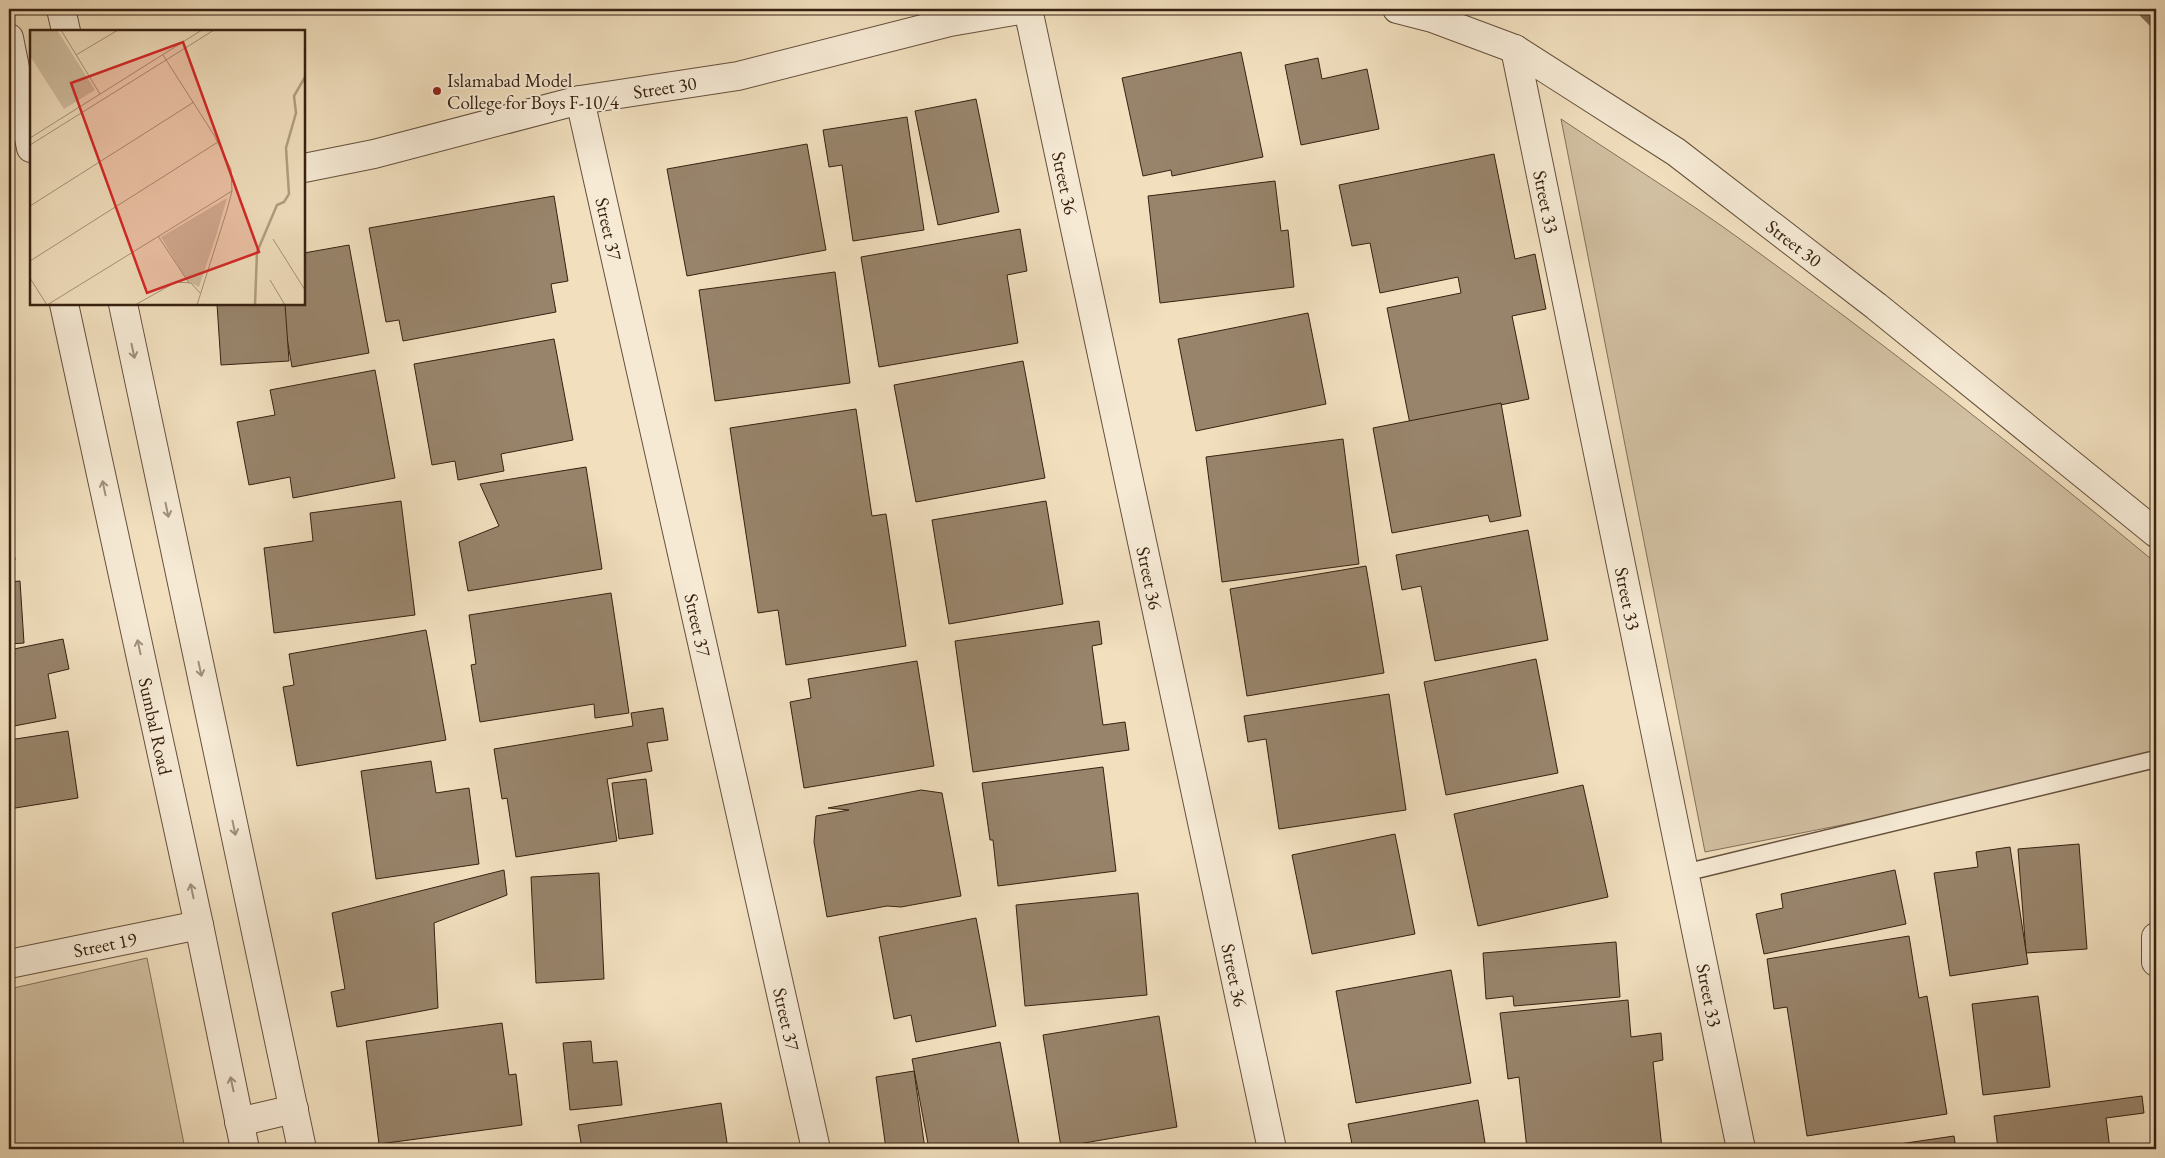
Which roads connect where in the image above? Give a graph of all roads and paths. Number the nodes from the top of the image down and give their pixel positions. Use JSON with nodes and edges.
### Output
{"nodes":[{"id":1,"x":61,"y":9,"type":"edge"},
{"id":2,"x":1027,"y":9,"type":"edge"},
{"id":3,"x":1397,"y":9,"type":"edge"},
{"id":4,"x":66,"y":30,"type":"edge"},
{"id":5,"x":9,"y":38,"type":"edge"},
{"id":6,"x":1515,"y":50,"type":"junction"},
{"id":7,"x":580,"y":100,"type":"junction"},
{"id":8,"x":30,"y":143,"type":"edge"},
{"id":9,"x":305,"y":168,"type":"edge"},
{"id":10,"x":64,"y":305,"type":"edge"},
{"id":11,"x":123,"y":305,"type":"edge"},
{"id":12,"x":2156,"y":533,"type":"edge"},
{"id":13,"x":2156,"y":759,"type":"edge"},
{"id":14,"x":1684,"y":873,"type":"junction"},
{"id":15,"x":199,"y":925,"type":"junction"},
{"id":16,"x":2156,"y":937,"type":"edge"},
{"id":17,"x":2156,"y":962,"type":"edge"},
{"id":18,"x":9,"y":964,"type":"edge"},
{"id":19,"x":294,"y":1109,"type":"junction"},
{"id":20,"x":240,"y":1122,"type":"junction"},
{"id":21,"x":245,"y":1149,"type":"edge"},
{"id":22,"x":302,"y":1149,"type":"edge"},
{"id":23,"x":816,"y":1149,"type":"edge"},
{"id":24,"x":1272,"y":1149,"type":"edge"},
{"id":25,"x":1741,"y":1149,"type":"edge"}],
"edges":[{"from":1,"to":4,"type":"street"},
{"from":2,"to":7,"type":"street","name":"Street 30"},
{"from":2,"to":24,"type":"street","name":"Street 36"},
{"from":3,"to":6,"type":"street","name":"Street 30"},
{"from":5,"to":8,"type":"street"},
{"from":6,"to":12,"type":"street","name":"Street 30"},
{"from":6,"to":14,"type":"street","name":"Street 33"},
{"from":7,"to":9,"type":"street","name":"Street 30"},
{"from":7,"to":23,"type":"street","name":"Street 37"},
{"from":15,"to":10,"type":"street","name":"Sumbal Road","one_way":true},
{"from":11,"to":19,"type":"street","one_way":true},
{"from":13,"to":14,"type":"lane"},
{"from":14,"to":25,"type":"street","name":"Street 33"},
{"from":15,"to":18,"type":"street","name":"Street 19"},
{"from":20,"to":15,"type":"street","name":"Sumbal Road","one_way":true},
{"from":16,"to":17,"type":"street"},
{"from":19,"to":20,"type":"street"},
{"from":19,"to":22,"type":"street"},
{"from":20,"to":21,"type":"street","name":"Sumbal Road"}]}
